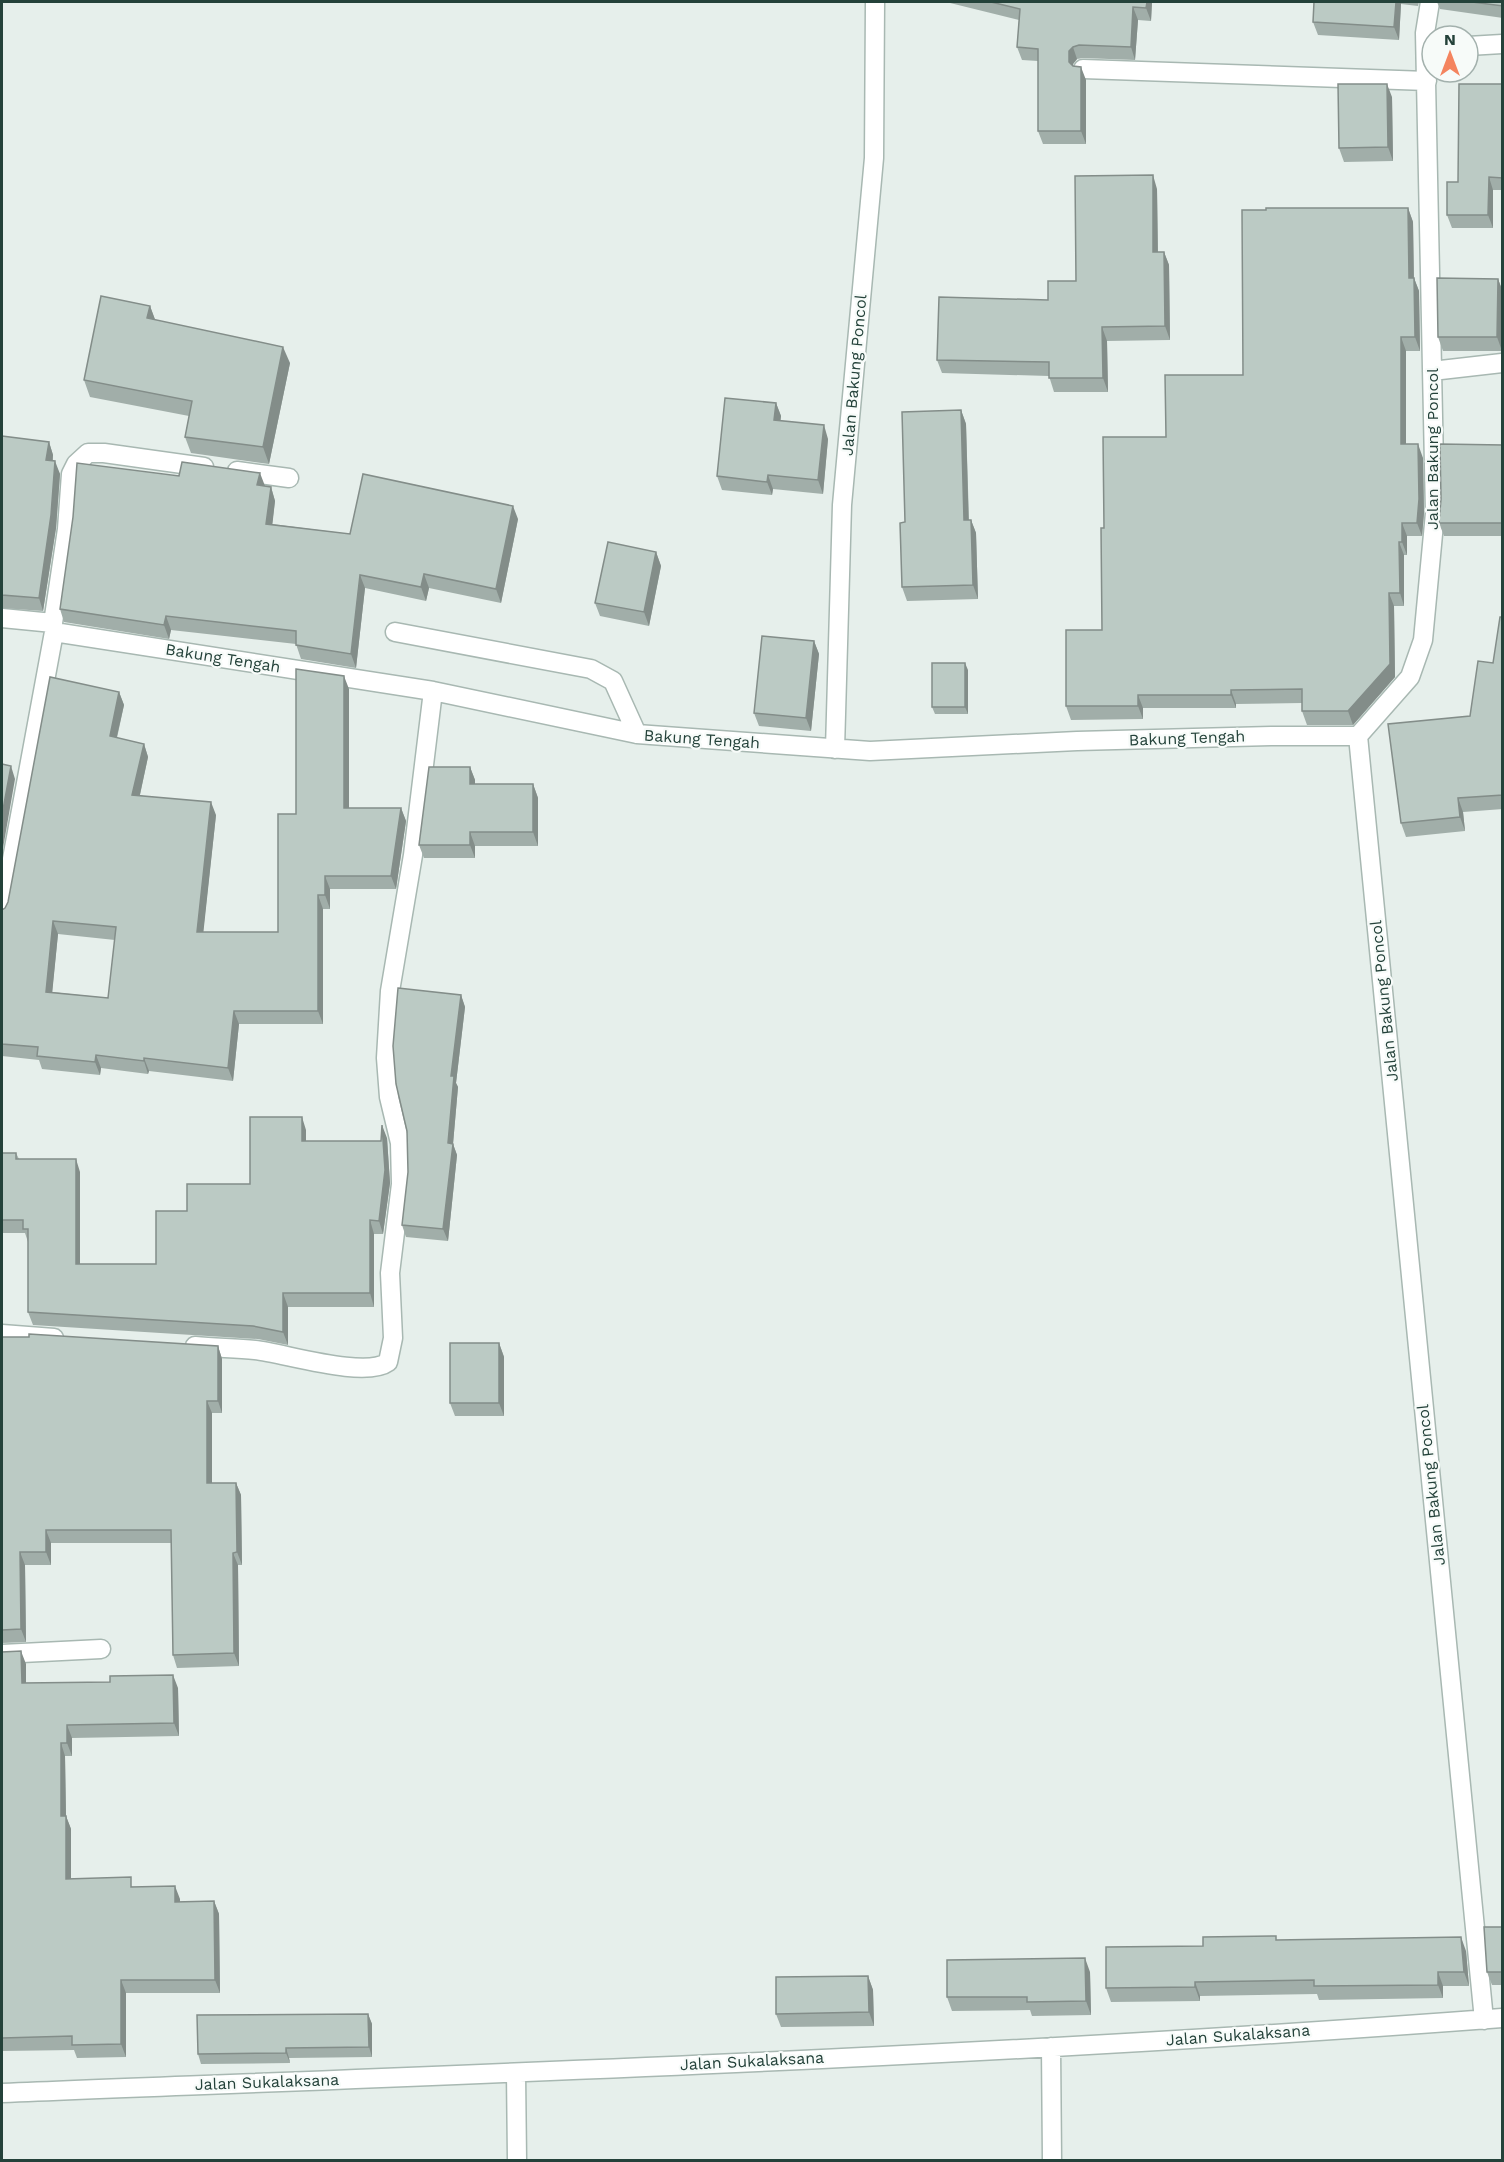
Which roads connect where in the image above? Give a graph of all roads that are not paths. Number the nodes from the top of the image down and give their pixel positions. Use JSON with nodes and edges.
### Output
{"nodes":[{"id":1,"x":875,"y":2,"type":"edge"},
{"id":2,"x":1430,"y":2,"type":"edge"},
{"id":3,"x":1426,"y":24,"type":"edge"},
{"id":4,"x":1503,"y":44,"type":"edge"},
{"id":5,"x":1480,"y":45,"type":"edge"},
{"id":6,"x":1083,"y":69,"type":"edge"},
{"id":7,"x":1420,"y":81,"type":"edge"},
{"id":8,"x":1427,"y":84,"type":"edge"},
{"id":9,"x":1503,"y":363,"type":"edge"},
{"id":10,"x":1432,"y":371,"type":"junction"},
{"id":11,"x":289,"y":478,"type":"dead end"},
{"id":12,"x":2,"y":618,"type":"edge"},
{"id":13,"x":54,"y":628,"type":"junction"},
{"id":14,"x":395,"y":632,"type":"dead end"},
{"id":15,"x":433,"y":691,"type":"junction"},
{"id":16,"x":637,"y":734,"type":"junction"},
{"id":17,"x":1358,"y":736,"type":"junction"},
{"id":18,"x":835,"y":749,"type":"junction"},
{"id":19,"x":2,"y":913,"type":"edge"},
{"id":20,"x":2,"y":1335,"type":"edge"},
{"id":21,"x":71,"y":1339,"type":"edge"},
{"id":22,"x":176,"y":1345,"type":"edge"},
{"id":23,"x":100,"y":1649,"type":"dead end"},
{"id":24,"x":2,"y":1654,"type":"edge"},
{"id":25,"x":1503,"y":2018,"type":"edge"},
{"id":26,"x":1484,"y":2020,"type":"junction"},
{"id":27,"x":1050,"y":2047,"type":"junction"},
{"id":28,"x":516,"y":2073,"type":"junction"},
{"id":29,"x":2,"y":2093,"type":"edge"},
{"id":30,"x":517,"y":2160,"type":"edge"},
{"id":31,"x":1052,"y":2160,"type":"edge"}],
"edges":[{"from":1,"to":18,"type":"street","name":"Jalan Bakung Poncol"},
{"from":2,"to":3,"type":"street","name":"Jalan Bakung Poncol"},
{"from":4,"to":5,"type":"street"},
{"from":6,"to":7,"type":"street"},
{"from":8,"to":10,"type":"street","name":"Jalan Bakung Poncol"},
{"from":9,"to":10,"type":"street"},
{"from":10,"to":17,"type":"street","name":"Jalan Bakung Poncol"},
{"from":11,"to":13,"type":"street"},
{"from":12,"to":13,"type":"street","name":"Bakung Tengah"},
{"from":13,"to":15,"type":"street","name":"Bakung Tengah"},
{"from":13,"to":19,"type":"street"},
{"from":14,"to":16,"type":"street"},
{"from":15,"to":16,"type":"street","name":"Bakung Tengah"},
{"from":15,"to":22,"type":"street"},
{"from":16,"to":18,"type":"street","name":"Bakung Tengah"},
{"from":17,"to":18,"type":"street","name":"Bakung Tengah"},
{"from":17,"to":26,"type":"street","name":"Jalan Bakung Poncol"},
{"from":20,"to":21,"type":"street"},
{"from":23,"to":24,"type":"street"},
{"from":25,"to":26,"type":"street","name":"Jalan Sukalaksana"},
{"from":26,"to":27,"type":"street","name":"Jalan Sukalaksana"},
{"from":27,"to":28,"type":"street","name":"Jalan Sukalaksana"},
{"from":27,"to":31,"type":"street"},
{"from":28,"to":29,"type":"street","name":"Jalan Sukalaksana"},
{"from":28,"to":30,"type":"street"}]}
